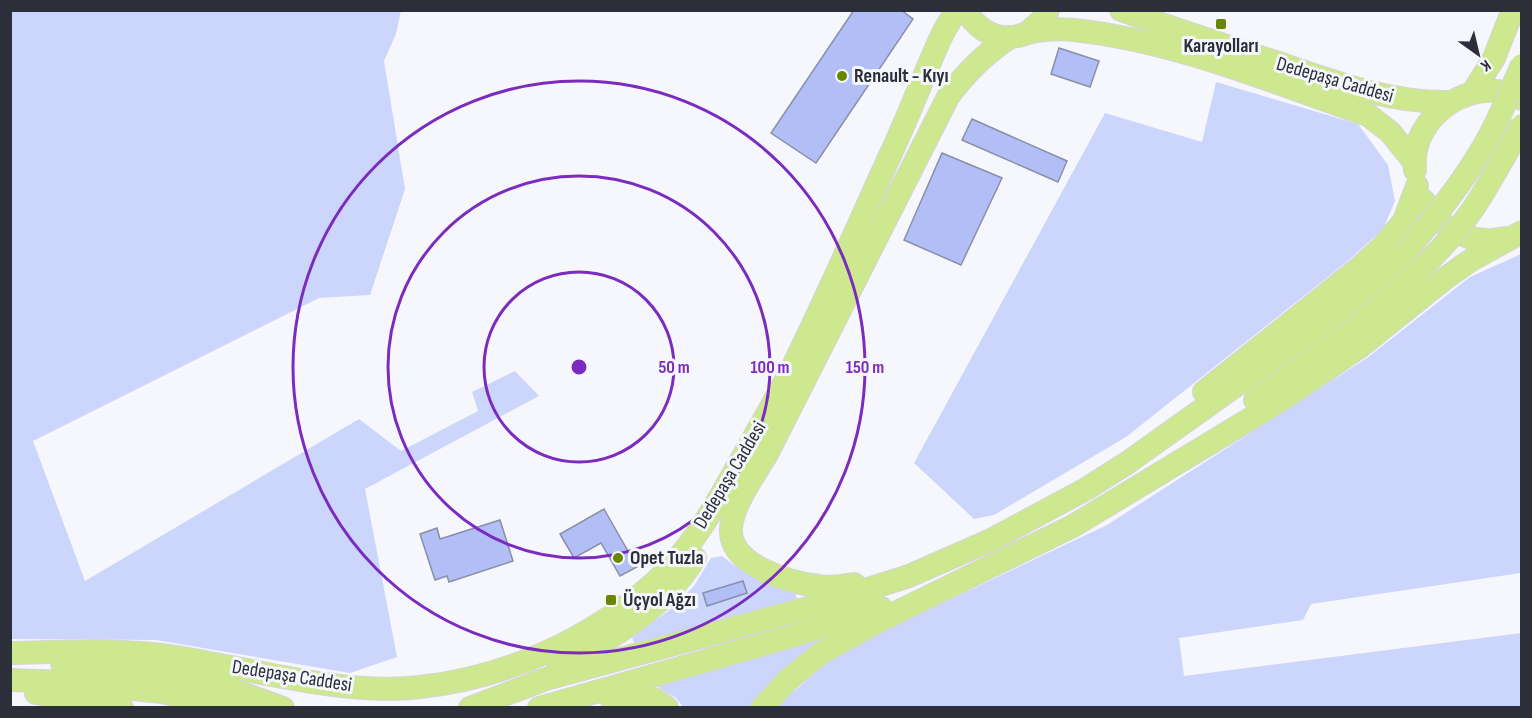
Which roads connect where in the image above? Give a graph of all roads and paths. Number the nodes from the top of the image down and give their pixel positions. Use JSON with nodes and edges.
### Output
{"nodes":[{"id":1,"x":958,"y":10,"type":"edge"},
{"id":2,"x":966,"y":10,"type":"edge"},
{"id":3,"x":1048,"y":10,"type":"edge"},
{"id":4,"x":1121,"y":10,"type":"edge"},
{"id":5,"x":1512,"y":10,"type":"edge"},
{"id":6,"x":1019,"y":35,"type":"junction"},
{"id":7,"x":1521,"y":65,"type":"edge"},
{"id":8,"x":1473,"y":92,"type":"junction"},
{"id":9,"x":1521,"y":99,"type":"edge"},
{"id":10,"x":1449,"y":102,"type":"junction"},
{"id":11,"x":1521,"y":125,"type":"edge"},
{"id":12,"x":1414,"y":163,"type":"junction"},
{"id":13,"x":1417,"y":186,"type":"junction"},
{"id":14,"x":1516,"y":235,"type":"edge"},
{"id":15,"x":749,"y":446,"type":"junction"},
{"id":16,"x":1110,"y":504,"type":"junction"},
{"id":17,"x":1039,"y":515,"type":"junction"},
{"id":18,"x":1035,"y":545,"type":"junction"},
{"id":19,"x":940,"y":562,"type":"junction"},
{"id":20,"x":10,"y":652,"type":"edge"},
{"id":21,"x":10,"y":659,"type":"edge"},
{"id":22,"x":10,"y":680,"type":"edge"},
{"id":23,"x":10,"y":688,"type":"edge"},
{"id":24,"x":122,"y":708,"type":"edge"},
{"id":25,"x":231,"y":708,"type":"edge"},
{"id":26,"x":283,"y":708,"type":"edge"},
{"id":27,"x":469,"y":708,"type":"edge"},
{"id":28,"x":539,"y":708,"type":"edge"},
{"id":29,"x":551,"y":708,"type":"edge"},
{"id":30,"x":667,"y":708,"type":"edge"},
{"id":31,"x":762,"y":708,"type":"edge"}],
"edges":[{"from":1,"to":15,"type":"main road","name":"Dedepaşa Caddesi"},
{"from":2,"to":6,"type":"main road"},
{"from":3,"to":6,"type":"main road"},
{"from":4,"to":10,"type":"main road","name":"Dedepaşa Caddesi"},
{"from":5,"to":8,"type":"main road"},
{"from":6,"to":12,"type":"main road","name":"Dedepaşa Caddesi"},
{"from":6,"to":19,"type":"main road","name":"Dedepaşa Caddesi"},
{"from":7,"to":17,"type":"main road","bridge":true},
{"from":8,"to":9,"type":"main road"},
{"from":8,"to":10,"type":"main road"},
{"from":10,"to":12,"type":"main road"},
{"from":11,"to":16,"type":"main road","bridge":true},
{"from":12,"to":13,"type":"main road"},
{"from":13,"to":14,"type":"main road"},
{"from":13,"to":17,"type":"main road"},
{"from":14,"to":16,"type":"main road"},
{"from":15,"to":20,"type":"main road","name":"Dedepaşa Caddesi"},
{"from":15,"to":27,"type":"main road"},
{"from":16,"to":18,"type":"main road"},
{"from":17,"to":19,"type":"main road"},
{"from":18,"to":28,"type":"main road"},
{"from":18,"to":31,"type":"main road"},
{"from":19,"to":27,"type":"main road"},
{"from":21,"to":26,"type":"main road"},
{"from":22,"to":25,"type":"main road"},
{"from":23,"to":24,"type":"main road"},
{"from":29,"to":30,"type":"main road"}]}
